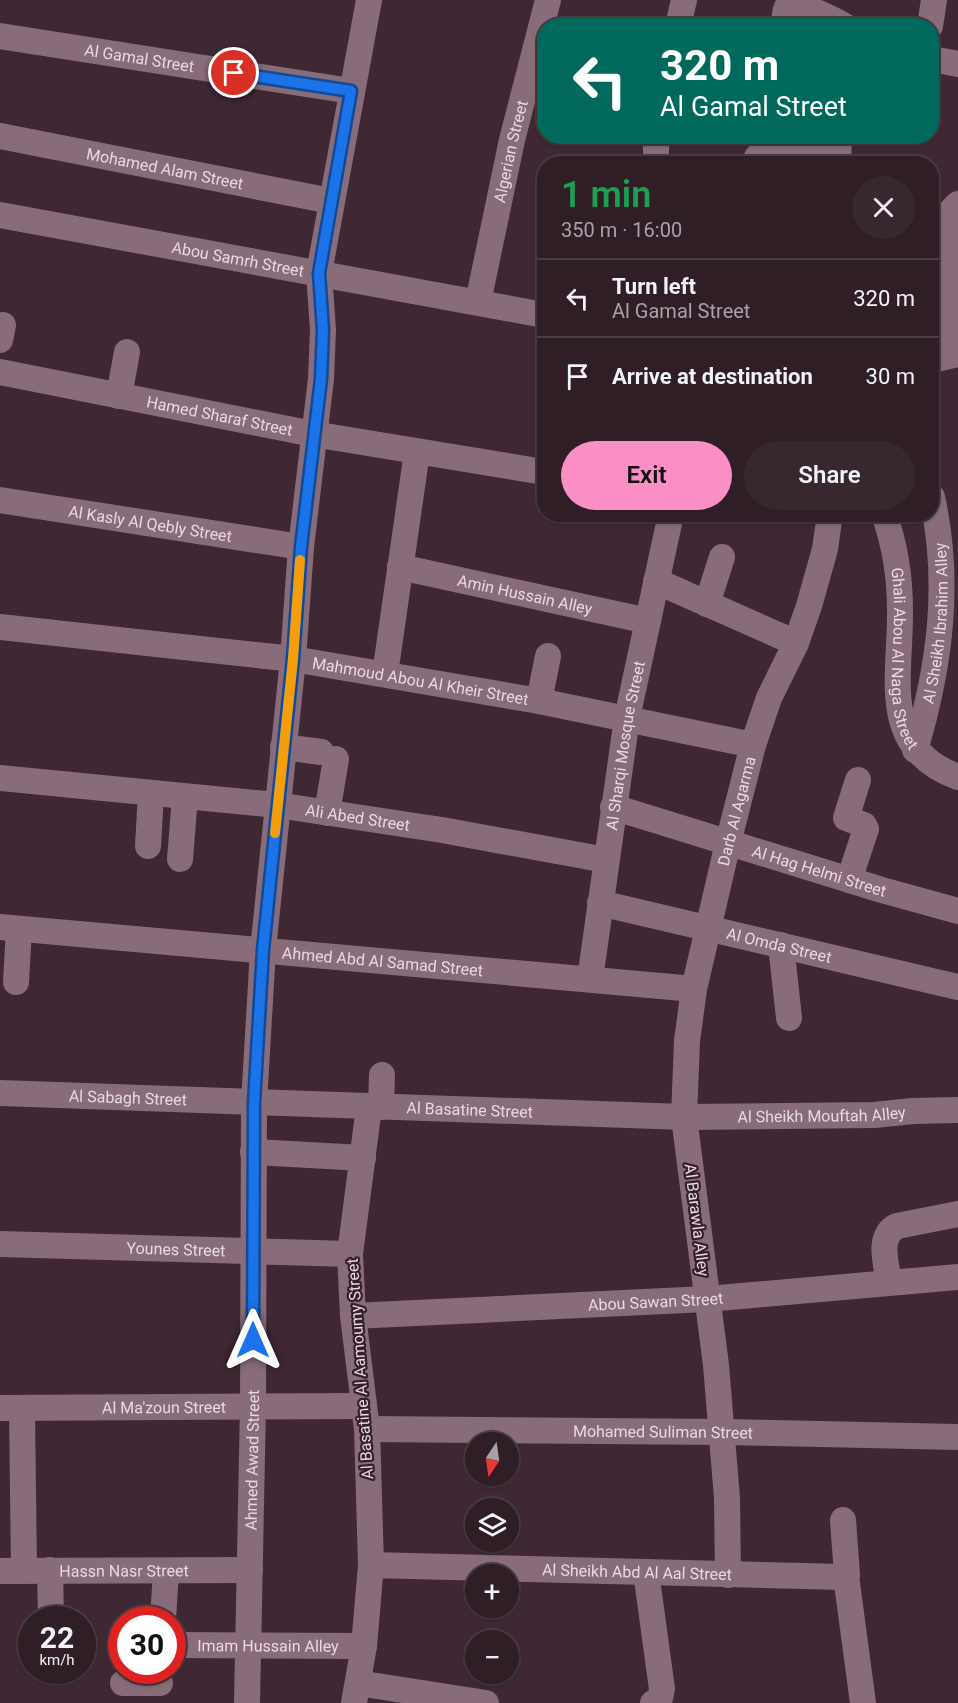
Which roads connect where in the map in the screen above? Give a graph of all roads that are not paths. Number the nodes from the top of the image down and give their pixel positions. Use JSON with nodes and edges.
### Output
{"nodes":[{"id":1,"x":369,"y":0,"type":"edge"},
{"id":2,"x":548,"y":0,"type":"edge"},
{"id":3,"x":684,"y":0,"type":"edge"},
{"id":4,"x":934,"y":0,"type":"edge"},
{"id":5,"x":815,"y":5,"type":"edge"},
{"id":6,"x":786,"y":16,"type":"edge"},
{"id":7,"x":543,"y":18,"type":"edge"},
{"id":8,"x":680,"y":18,"type":"edge"},
{"id":9,"x":834,"y":18,"type":"edge"},
{"id":10,"x":931,"y":18,"type":"edge"},
{"id":11,"x":0,"y":36,"type":"edge"},
{"id":12,"x":537,"y":43,"type":"edge"},
{"id":13,"x":939,"y":60,"type":"edge"},
{"id":14,"x":958,"y":64,"type":"edge"},
{"id":15,"x":351,"y":91,"type":"junction"},
{"id":16,"x":0,"y":136,"type":"edge"},
{"id":17,"x":331,"y":201,"type":"junction"},
{"id":18,"x":958,"y":204,"type":"edge"},
{"id":19,"x":0,"y":215,"type":"edge"},
{"id":20,"x":947,"y":250,"type":"edge"},
{"id":21,"x":319,"y":273,"type":"junction"},
{"id":22,"x":478,"y":302,"type":"junction"},
{"id":23,"x":537,"y":314,"type":"edge"},
{"id":24,"x":127,"y":352,"type":"dead end"},
{"id":25,"x":948,"y":356,"type":"edge"},
{"id":26,"x":0,"y":372,"type":"edge"},
{"id":27,"x":119,"y":396,"type":"junction"},
{"id":28,"x":313,"y":434,"type":"junction"},
{"id":29,"x":417,"y":452,"type":"junction"},
{"id":30,"x":537,"y":471,"type":"edge"},
{"id":31,"x":0,"y":500,"type":"edge"},
{"id":32,"x":669,"y":522,"type":"edge"},
{"id":33,"x":829,"y":522,"type":"edge"},
{"id":34,"x":886,"y":522,"type":"edge"},
{"id":35,"x":935,"y":522,"type":"edge"},
{"id":36,"x":301,"y":547,"type":"junction"},
{"id":37,"x":722,"y":557,"type":"dead end"},
{"id":38,"x":400,"y":567,"type":"junction"},
{"id":39,"x":656,"y":581,"type":"junction"},
{"id":40,"x":707,"y":604,"type":"junction"},
{"id":41,"x":648,"y":621,"type":"junction"},
{"id":42,"x":0,"y":627,"type":"edge"},
{"id":43,"x":795,"y":643,"type":"junction"},
{"id":44,"x":548,"y":656,"type":"dead end"},
{"id":45,"x":293,"y":659,"type":"junction"},
{"id":46,"x":385,"y":674,"type":"junction"},
{"id":47,"x":540,"y":701,"type":"junction"},
{"id":48,"x":627,"y":718,"type":"junction"},
{"id":49,"x":753,"y":745,"type":"junction"},
{"id":50,"x":283,"y":747,"type":"junction"},
{"id":51,"x":915,"y":750,"type":"junction"},
{"id":52,"x":958,"y":777,"type":"edge"},
{"id":53,"x":0,"y":778,"type":"edge"},
{"id":54,"x":858,"y":780,"type":"dead end"},
{"id":55,"x":151,"y":793,"type":"junction"},
{"id":56,"x":185,"y":797,"type":"junction"},
{"id":57,"x":278,"y":805,"type":"junction"},
{"id":58,"x":614,"y":807,"type":"junction"},
{"id":59,"x":327,"y":813,"type":"junction"},
{"id":60,"x":728,"y":843,"type":"junction"},
{"id":61,"x":148,"y":846,"type":"dead end"},
{"id":62,"x":180,"y":859,"type":"dead end"},
{"id":63,"x":606,"y":860,"type":"junction"},
{"id":64,"x":849,"y":880,"type":"junction"},
{"id":65,"x":600,"y":903,"type":"junction"},
{"id":66,"x":958,"y":911,"type":"edge"},
{"id":67,"x":10,"y":928,"type":"edge"},
{"id":68,"x":708,"y":928,"type":"junction"},
{"id":69,"x":782,"y":945,"type":"junction"},
{"id":70,"x":263,"y":950,"type":"junction"},
{"id":71,"x":590,"y":979,"type":"junction"},
{"id":72,"x":16,"y":982,"type":"dead end"},
{"id":73,"x":958,"y":987,"type":"edge"},
{"id":74,"x":694,"y":989,"type":"junction"},
{"id":75,"x":789,"y":1018,"type":"dead end"},
{"id":76,"x":382,"y":1075,"type":"dead end"},
{"id":77,"x":0,"y":1093,"type":"edge"},
{"id":78,"x":254,"y":1103,"type":"junction"},
{"id":79,"x":375,"y":1107,"type":"junction"},
{"id":80,"x":958,"y":1110,"type":"edge"},
{"id":81,"x":684,"y":1117,"type":"junction"},
{"id":82,"x":254,"y":1152,"type":"junction"},
{"id":83,"x":363,"y":1158,"type":"junction"},
{"id":84,"x":958,"y":1214,"type":"edge"},
{"id":85,"x":0,"y":1244,"type":"edge"},
{"id":86,"x":252,"y":1251,"type":"junction"},
{"id":87,"x":350,"y":1254,"type":"junction"},
{"id":88,"x":958,"y":1277,"type":"edge"},
{"id":89,"x":889,"y":1282,"type":"junction"},
{"id":90,"x":707,"y":1299,"type":"junction"},
{"id":91,"x":353,"y":1316,"type":"junction"},
{"id":92,"x":253,"y":1406,"type":"junction"},
{"id":93,"x":11,"y":1408,"type":"edge"},
{"id":94,"x":366,"y":1417,"type":"junction"},
{"id":95,"x":723,"y":1432,"type":"junction"},
{"id":96,"x":958,"y":1437,"type":"edge"},
{"id":97,"x":843,"y":1520,"type":"dead end"},
{"id":98,"x":371,"y":1564,"type":"junction"},
{"id":99,"x":12,"y":1570,"type":"edge"},
{"id":100,"x":50,"y":1570,"type":"junction"},
{"id":101,"x":166,"y":1570,"type":"junction"},
{"id":102,"x":250,"y":1570,"type":"junction"},
{"id":103,"x":646,"y":1572,"type":"junction"},
{"id":104,"x":728,"y":1575,"type":"junction"},
{"id":105,"x":846,"y":1576,"type":"junction"},
{"id":106,"x":51,"y":1606,"type":"edge"},
{"id":107,"x":164,"y":1606,"type":"edge"},
{"id":108,"x":186,"y":1645,"type":"edge"},
{"id":109,"x":249,"y":1645,"type":"junction"},
{"id":110,"x":364,"y":1646,"type":"junction"},
{"id":111,"x":135,"y":1684,"type":"edge"},
{"id":112,"x":160,"y":1686,"type":"edge"},
{"id":113,"x":356,"y":1693,"type":"edge"},
{"id":114,"x":247,"y":1703,"type":"edge"},
{"id":115,"x":486,"y":1703,"type":"edge"},
{"id":116,"x":653,"y":1703,"type":"edge"},
{"id":117,"x":863,"y":1703,"type":"edge"}],
"edges":[{"from":1,"to":15,"type":"street","name":"Ahmed Awad Street"},
{"from":2,"to":7,"type":"street","name":"Algerian Street"},
{"from":3,"to":8,"type":"street"},
{"from":4,"to":10,"type":"street"},
{"from":5,"to":6,"type":"street"},
{"from":5,"to":9,"type":"street"},
{"from":11,"to":15,"type":"street","name":"Al Gamal Street"},
{"from":12,"to":22,"type":"street","name":"Algerian Street"},
{"from":13,"to":14,"type":"street"},
{"from":15,"to":17,"type":"street","name":"Ahmed Awad Street"},
{"from":16,"to":17,"type":"street","name":"Mohamed Alam Street"},
{"from":17,"to":21,"type":"street","name":"Ahmed Awad Street"},
{"from":18,"to":20,"type":"street"},
{"from":19,"to":21,"type":"street","name":"Abou Samrh Street"},
{"from":20,"to":25,"type":"street"},
{"from":21,"to":22,"type":"street","name":"Abou Samrh Street"},
{"from":21,"to":28,"type":"street","name":"Ahmed Awad Street"},
{"from":22,"to":23,"type":"street","name":"Abou Samrh Street"},
{"from":24,"to":27,"type":"street"},
{"from":26,"to":27,"type":"street","name":"Hamed Sharaf Street"},
{"from":27,"to":28,"type":"street","name":"Hamed Sharaf Street"},
{"from":28,"to":29,"type":"street","name":"Hamed Sharaf Street"},
{"from":28,"to":36,"type":"street","name":"Ahmed Awad Street"},
{"from":29,"to":30,"type":"street","name":"Hamed Sharaf Street"},
{"from":29,"to":38,"type":"street"},
{"from":31,"to":36,"type":"street","name":"Al Kasly Al Qebly Street"},
{"from":32,"to":39,"type":"street","name":"Al Sharqi Mosque Street"},
{"from":33,"to":43,"type":"street","name":"Darb Al Agarma"},
{"from":34,"to":51,"type":"street","name":"Ghali Abou Al Naga Street"},
{"from":35,"to":51,"type":"street","name":"Al Sheikh Ibrahim Alley"},
{"from":36,"to":45,"type":"street","name":"Ahmed Awad Street"},
{"from":37,"to":40,"type":"street"},
{"from":38,"to":41,"type":"street","name":"Amin Hussain Alley"},
{"from":38,"to":46,"type":"street"},
{"from":39,"to":40,"type":"street"},
{"from":39,"to":41,"type":"street","name":"Al Sharqi Mosque Street"},
{"from":40,"to":43,"type":"street"},
{"from":41,"to":48,"type":"street","name":"Al Sharqi Mosque Street"},
{"from":42,"to":45,"type":"street","name":"Mahmoud Abou Al Kheir Street"},
{"from":43,"to":49,"type":"street","name":"Darb Al Agarma"},
{"from":44,"to":47,"type":"street"},
{"from":45,"to":46,"type":"street","name":"Mahmoud Abou Al Kheir Street"},
{"from":45,"to":50,"type":"street","name":"Ahmed Awad Street"},
{"from":46,"to":47,"type":"street","name":"Mahmoud Abou Al Kheir Street"},
{"from":47,"to":48,"type":"street","name":"Mahmoud Abou Al Kheir Street"},
{"from":48,"to":49,"type":"street","name":"Mahmoud Abou Al Kheir Street"},
{"from":48,"to":58,"type":"street","name":"Al Sharqi Mosque Street"},
{"from":49,"to":60,"type":"street","name":"Darb Al Agarma"},
{"from":50,"to":57,"type":"street","name":"Ahmed Awad Street"},
{"from":50,"to":59,"type":"street"},
{"from":51,"to":52,"type":"street","name":"Ghali Abou Al Naga Street"},
{"from":53,"to":55,"type":"street","name":"Ali Abed Street"},
{"from":54,"to":64,"type":"street"},
{"from":55,"to":56,"type":"street","name":"Ali Abed Street"},
{"from":55,"to":61,"type":"street"},
{"from":56,"to":57,"type":"street","name":"Ali Abed Street"},
{"from":56,"to":62,"type":"street"},
{"from":57,"to":59,"type":"street","name":"Ali Abed Street"},
{"from":57,"to":70,"type":"street","name":"Ahmed Awad Street"},
{"from":58,"to":60,"type":"street","name":"Al Hag Helmi Street"},
{"from":58,"to":63,"type":"street","name":"Al Sharqi Mosque Street"},
{"from":59,"to":63,"type":"street","name":"Ali Abed Street"},
{"from":60,"to":64,"type":"street","name":"Al Hag Helmi Street"},
{"from":60,"to":68,"type":"street","name":"Darb Al Agarma"},
{"from":63,"to":65,"type":"street","name":"Al Sharqi Mosque Street"},
{"from":64,"to":66,"type":"street","name":"Al Hag Helmi Street"},
{"from":65,"to":68,"type":"street","name":"Al Omda Street"},
{"from":65,"to":71,"type":"street","name":"Al Sharqi Mosque Street"},
{"from":67,"to":70,"type":"street","name":"Ahmed Abd Al Samad Street"},
{"from":67,"to":72,"type":"street"},
{"from":68,"to":69,"type":"street","name":"Al Omda Street"},
{"from":68,"to":74,"type":"street","name":"Darb Al Agarma"},
{"from":69,"to":73,"type":"street","name":"Al Omda Street"},
{"from":69,"to":75,"type":"street"},
{"from":70,"to":71,"type":"street","name":"Ahmed Abd Al Samad Street"},
{"from":70,"to":78,"type":"street","name":"Ahmed Awad Street"},
{"from":71,"to":74,"type":"street","name":"Ahmed Abd Al Samad Street"},
{"from":74,"to":81,"type":"street","name":"Darb Al Agarma"},
{"from":76,"to":79,"type":"street","name":"Al Basatine Al Aamoumy Street"},
{"from":77,"to":78,"type":"street","name":"Al Sabagh Street"},
{"from":78,"to":79,"type":"street","name":"Al Basatine Street"},
{"from":78,"to":82,"type":"street","name":"Ahmed Awad Street"},
{"from":79,"to":81,"type":"street","name":"Al Basatine Street"},
{"from":79,"to":83,"type":"street","name":"Al Basatine Al Aamoumy Street"},
{"from":80,"to":81,"type":"street","name":"Al Sheikh Mouftah Alley"},
{"from":81,"to":90,"type":"street","name":"Al Barawla Alley"},
{"from":82,"to":83,"type":"street"},
{"from":82,"to":86,"type":"street","name":"Ahmed Awad Street"},
{"from":83,"to":87,"type":"street","name":"Al Basatine Al Aamoumy Street"},
{"from":84,"to":89,"type":"street"},
{"from":85,"to":86,"type":"street","name":"Younes Street"},
{"from":86,"to":87,"type":"street","name":"Younes Street"},
{"from":86,"to":92,"type":"street","name":"Ahmed Awad Street"},
{"from":87,"to":91,"type":"street","name":"Al Basatine Al Aamoumy Street"},
{"from":88,"to":89,"type":"street","name":"Abou Sawan Street"},
{"from":89,"to":90,"type":"street","name":"Abou Sawan Street"},
{"from":90,"to":91,"type":"street","name":"Abou Sawan Street"},
{"from":90,"to":95,"type":"street","name":"Al Barawla Alley"},
{"from":91,"to":94,"type":"street","name":"Al Basatine Al Aamoumy Street"},
{"from":92,"to":93,"type":"street","name":"Al Ma'zoun Street"},
{"from":92,"to":94,"type":"street","name":"Al Ma'zoun Street"},
{"from":92,"to":102,"type":"street","name":"Ahmed Awad Street"},
{"from":93,"to":99,"type":"street"},
{"from":94,"to":95,"type":"street","name":"Mohamed Suliman Street"},
{"from":94,"to":98,"type":"street","name":"Al Basatine Al Aamoumy Street"},
{"from":95,"to":96,"type":"street","name":"Mohamed Suliman Street"},
{"from":95,"to":104,"type":"street","name":"Al Barawla Alley"},
{"from":97,"to":105,"type":"street"},
{"from":98,"to":103,"type":"street","name":"Al Sheikh Abd Al Aal Street"},
{"from":98,"to":110,"type":"street","name":"Al Basatine Al Aamoumy Street"},
{"from":99,"to":100,"type":"street","name":"Hassn Nasr Street"},
{"from":100,"to":101,"type":"street","name":"Hassn Nasr Street"},
{"from":100,"to":106,"type":"street"},
{"from":101,"to":102,"type":"street","name":"Hassn Nasr Street"},
{"from":101,"to":107,"type":"street"},
{"from":102,"to":109,"type":"street","name":"Ahmed Awad Street"},
{"from":103,"to":104,"type":"street","name":"Al Sheikh Abd Al Aal Street"},
{"from":103,"to":116,"type":"street"},
{"from":104,"to":105,"type":"street","name":"Al Sheikh Abd Al Aal Street"},
{"from":105,"to":117,"type":"street"},
{"from":108,"to":109,"type":"street","name":"Imam Hussain Alley"},
{"from":109,"to":110,"type":"street","name":"Imam Hussain Alley"},
{"from":109,"to":114,"type":"street","name":"Ahmed Awad Street"},
{"from":110,"to":113,"type":"street","name":"Al Basatine Al Aamoumy Street"},
{"from":111,"to":112,"type":"street"},
{"from":113,"to":115,"type":"street"}]}
